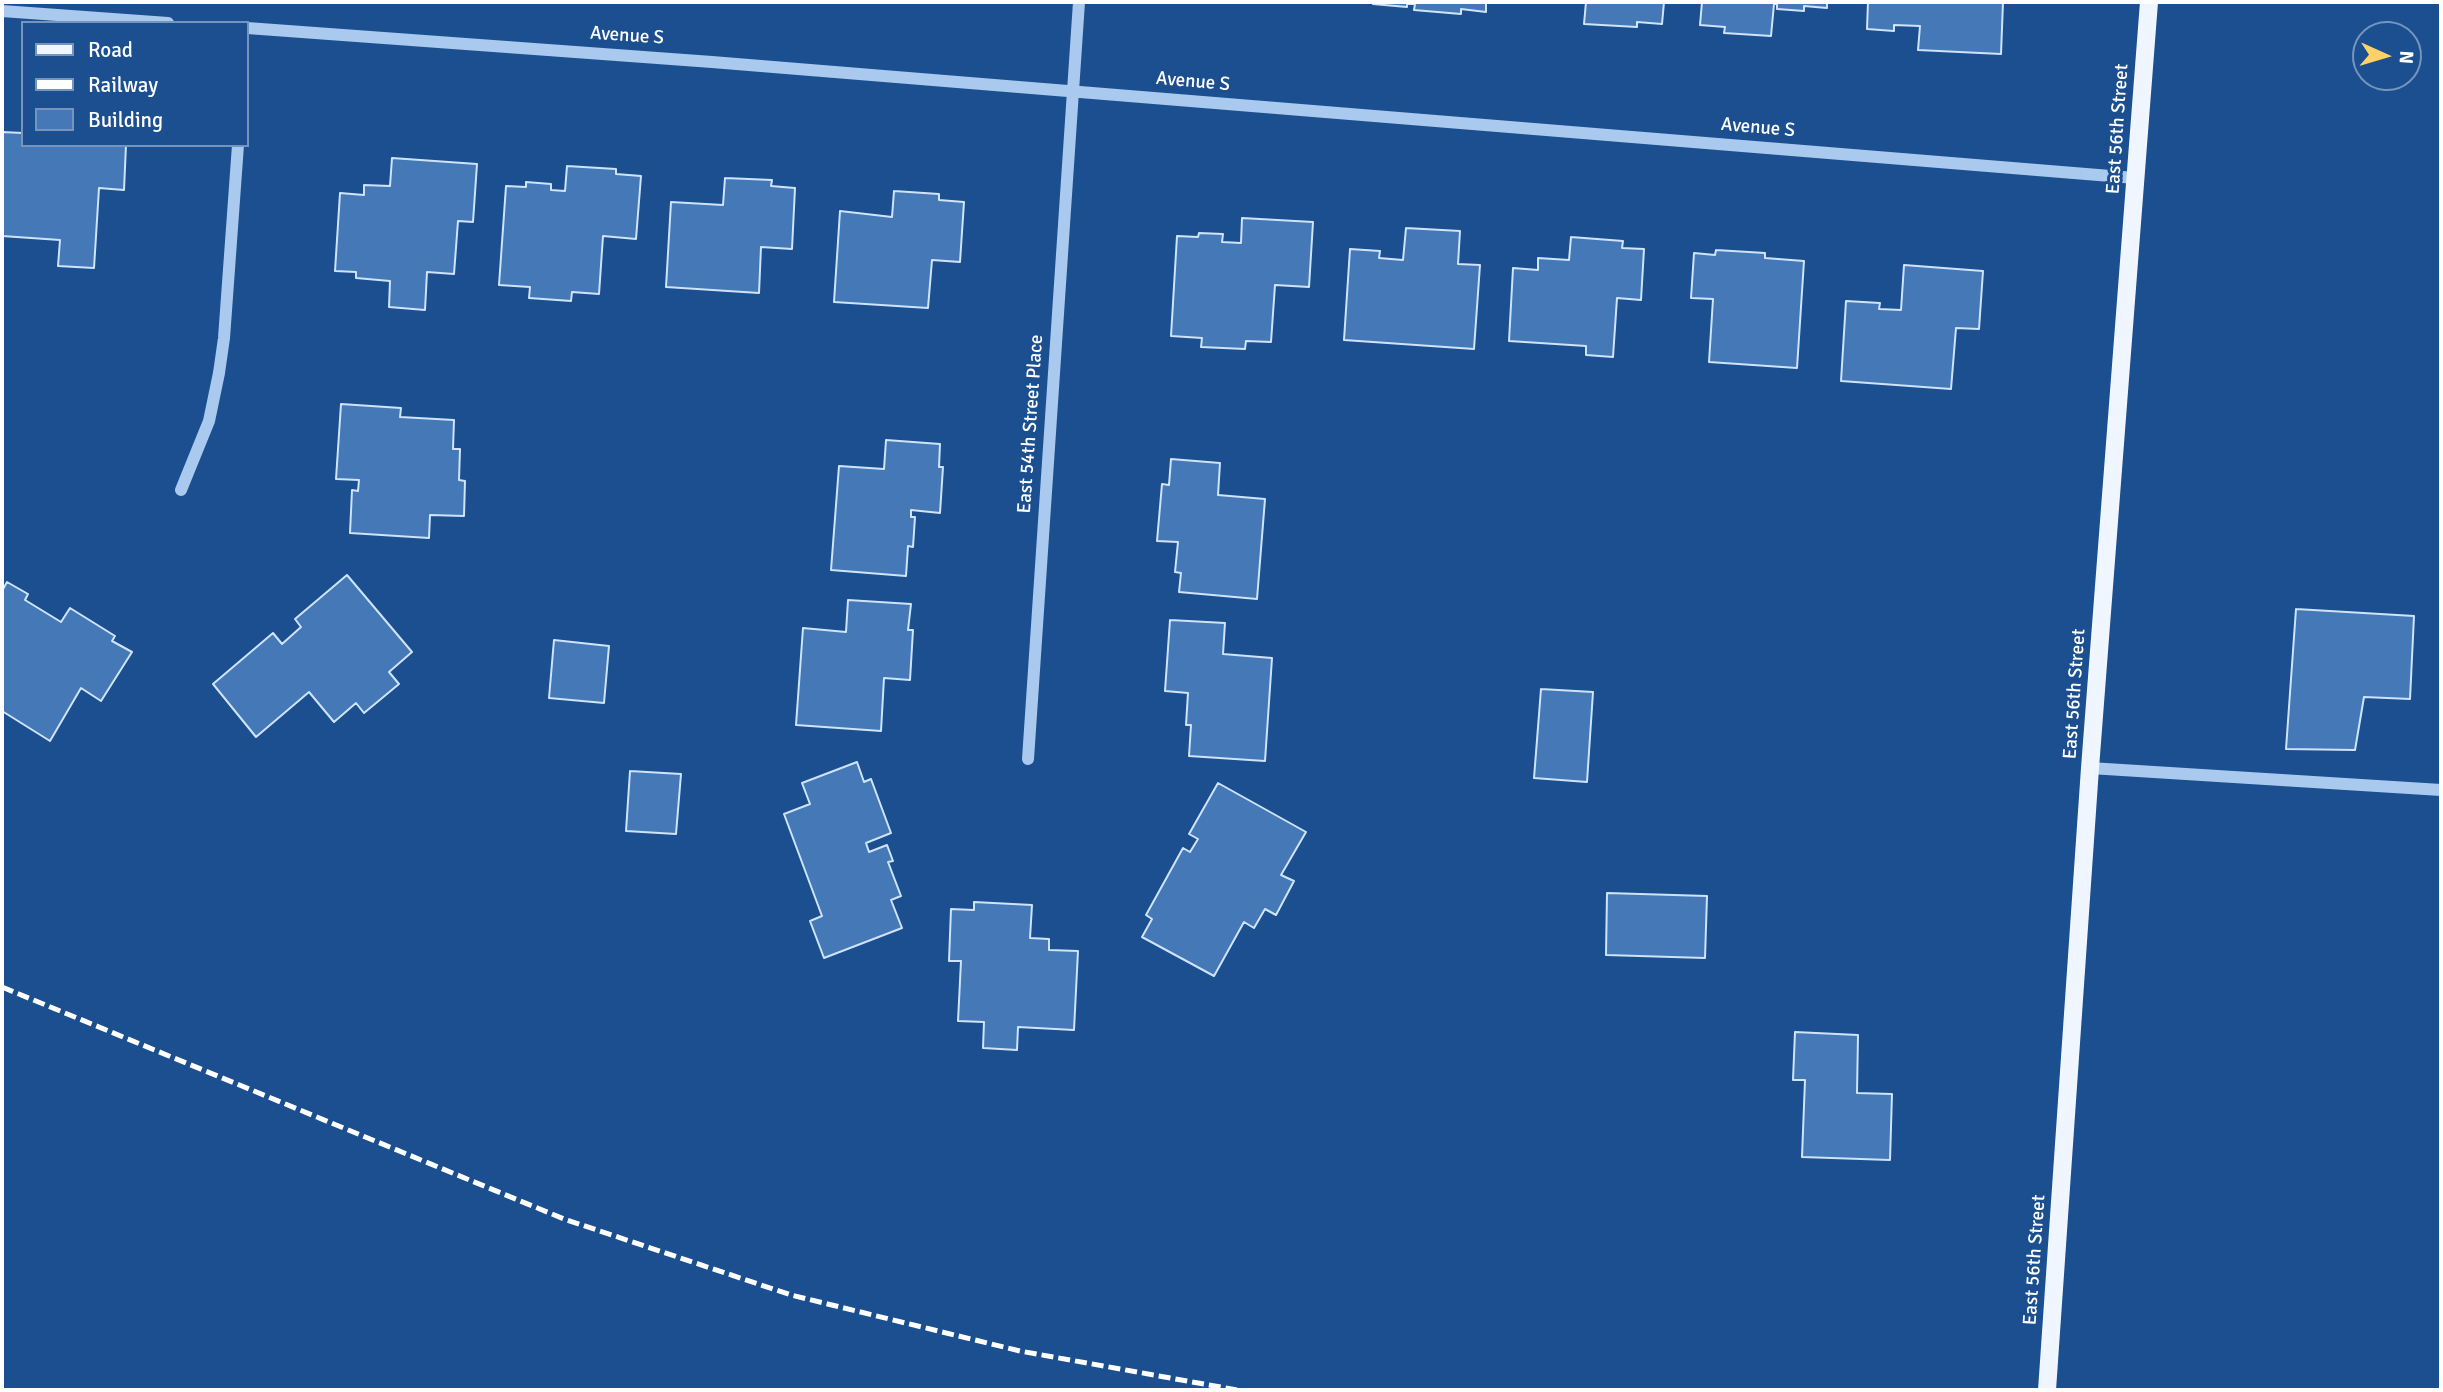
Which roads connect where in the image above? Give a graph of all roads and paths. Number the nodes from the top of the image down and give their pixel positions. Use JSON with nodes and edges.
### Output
{"nodes":[{"id":1,"x":1079,"y":2,"type":"edge"},
{"id":2,"x":2148,"y":2,"type":"edge"},
{"id":3,"x":2,"y":11,"type":"edge"},
{"id":4,"x":141,"y":21,"type":"edge"},
{"id":5,"x":248,"y":28,"type":"edge"},
{"id":6,"x":1073,"y":92,"type":"junction"},
{"id":7,"x":238,"y":147,"type":"edge"},
{"id":8,"x":2135,"y":178,"type":"junction"},
{"id":9,"x":181,"y":491,"type":"dead end"},
{"id":10,"x":1028,"y":759,"type":"dead end"},
{"id":11,"x":2090,"y":768,"type":"junction"},
{"id":12,"x":2441,"y":790,"type":"edge"},
{"id":13,"x":2047,"y":1390,"type":"edge"}],
"edges":[{"from":1,"to":6,"type":"street","name":"East 54th Street Place"},
{"from":2,"to":8,"type":"main road","name":"East 56th Street"},
{"from":3,"to":4,"type":"street"},
{"from":5,"to":6,"type":"street","name":"Avenue S"},
{"from":6,"to":8,"type":"street","name":"Avenue S"},
{"from":6,"to":10,"type":"street","name":"East 54th Street Place"},
{"from":7,"to":9,"type":"street"},
{"from":8,"to":11,"type":"main road","name":"East 56th Street"},
{"from":11,"to":12,"type":"street"},
{"from":11,"to":13,"type":"main road","name":"East 56th Street"}]}
